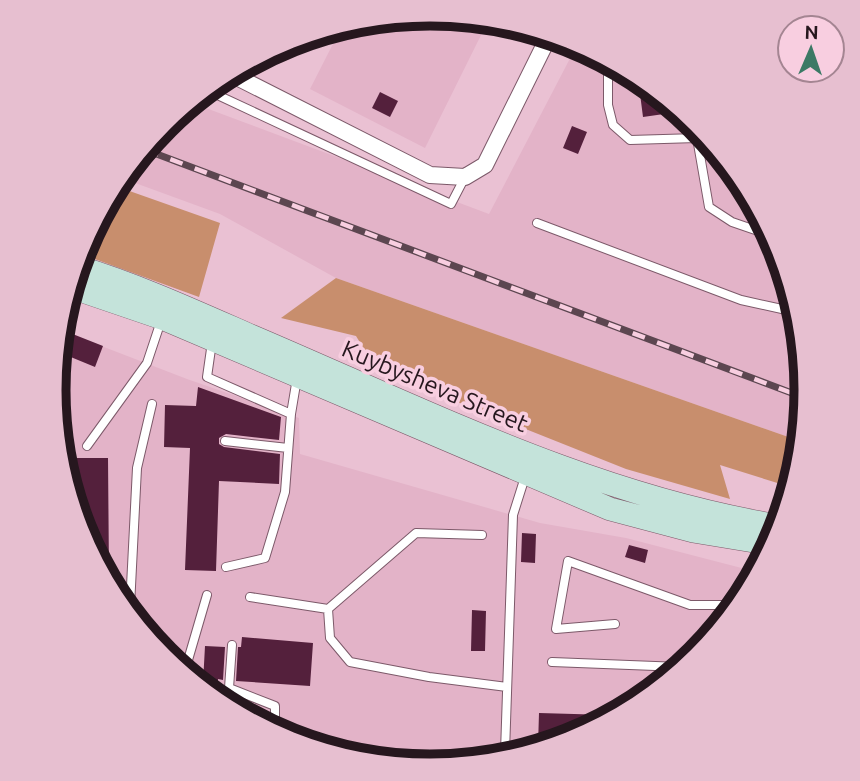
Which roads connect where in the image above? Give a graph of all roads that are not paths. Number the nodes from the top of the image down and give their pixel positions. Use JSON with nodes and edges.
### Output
{"nodes":[{"id":1,"x":544,"y":45,"type":"edge"},
{"id":2,"x":608,"y":73,"type":"edge"},
{"id":3,"x":242,"y":79,"type":"edge"},
{"id":4,"x":218,"y":95,"type":"edge"},
{"id":5,"x":693,"y":138,"type":"edge"},
{"id":6,"x":698,"y":144,"type":"edge"},
{"id":7,"x":465,"y":177,"type":"junction"},
{"id":8,"x":537,"y":223,"type":"dead end"},
{"id":9,"x":757,"y":230,"type":"edge"},
{"id":10,"x":86,"y":270,"type":"edge"},
{"id":11,"x":80,"y":290,"type":"edge"},
{"id":12,"x":785,"y":310,"type":"edge"},
{"id":13,"x":162,"y":318,"type":"junction"},
{"id":14,"x":212,"y":340,"type":"junction"},
{"id":15,"x":297,"y":376,"type":"junction"},
{"id":16,"x":152,"y":404,"type":"dead end"},
{"id":17,"x":291,"y":414,"type":"junction"},
{"id":18,"x":225,"y":441,"type":"dead end"},
{"id":19,"x":87,"y":446,"type":"dead end"},
{"id":20,"x":288,"y":448,"type":"junction"},
{"id":21,"x":531,"y":465,"type":"junction"},
{"id":22,"x":769,"y":524,"type":"edge"},
{"id":23,"x":482,"y":535,"type":"dead end"},
{"id":24,"x":761,"y":542,"type":"edge"},
{"id":25,"x":226,"y":568,"type":"dead end"},
{"id":26,"x":207,"y":595,"type":"dead end"},
{"id":27,"x":250,"y":597,"type":"dead end"},
{"id":28,"x":130,"y":598,"type":"edge"},
{"id":29,"x":724,"y":605,"type":"edge"},
{"id":30,"x":328,"y":609,"type":"junction"},
{"id":31,"x":615,"y":624,"type":"dead end"},
{"id":32,"x":232,"y":645,"type":"dead end"},
{"id":33,"x":552,"y":662,"type":"dead end"},
{"id":34,"x":188,"y":663,"type":"edge"},
{"id":35,"x":667,"y":666,"type":"edge"},
{"id":36,"x":507,"y":687,"type":"junction"},
{"id":37,"x":275,"y":720,"type":"edge"},
{"id":38,"x":505,"y":747,"type":"edge"}],
"edges":[{"from":1,"to":7,"type":"street"},
{"from":2,"to":5,"type":"lane"},
{"from":3,"to":7,"type":"street"},
{"from":4,"to":7,"type":"lane"},
{"from":6,"to":9,"type":"lane"},
{"from":8,"to":12,"type":"lane"},
{"from":10,"to":21,"type":"main road","name":"Kuybysheva Street"},
{"from":11,"to":13,"type":"main road","name":"Kuybysheva Street"},
{"from":13,"to":14,"type":"main road","name":"Kuybysheva Street"},
{"from":13,"to":19,"type":"lane"},
{"from":14,"to":15,"type":"main road","name":"Kuybysheva Street"},
{"from":14,"to":17,"type":"lane"},
{"from":15,"to":17,"type":"lane"},
{"from":15,"to":21,"type":"main road","name":"Kuybysheva Street"},
{"from":16,"to":28,"type":"lane"},
{"from":17,"to":20,"type":"lane"},
{"from":18,"to":20,"type":"lane"},
{"from":20,"to":25,"type":"lane"},
{"from":21,"to":22,"type":"main road","name":"Kuybysheva Street"},
{"from":21,"to":24,"type":"main road","name":"Kuybysheva Street"},
{"from":21,"to":36,"type":"lane"},
{"from":23,"to":30,"type":"lane"},
{"from":26,"to":34,"type":"lane"},
{"from":27,"to":30,"type":"lane"},
{"from":29,"to":31,"type":"lane"},
{"from":30,"to":36,"type":"lane"},
{"from":32,"to":37,"type":"lane"},
{"from":33,"to":35,"type":"lane"},
{"from":36,"to":38,"type":"lane"}]}
